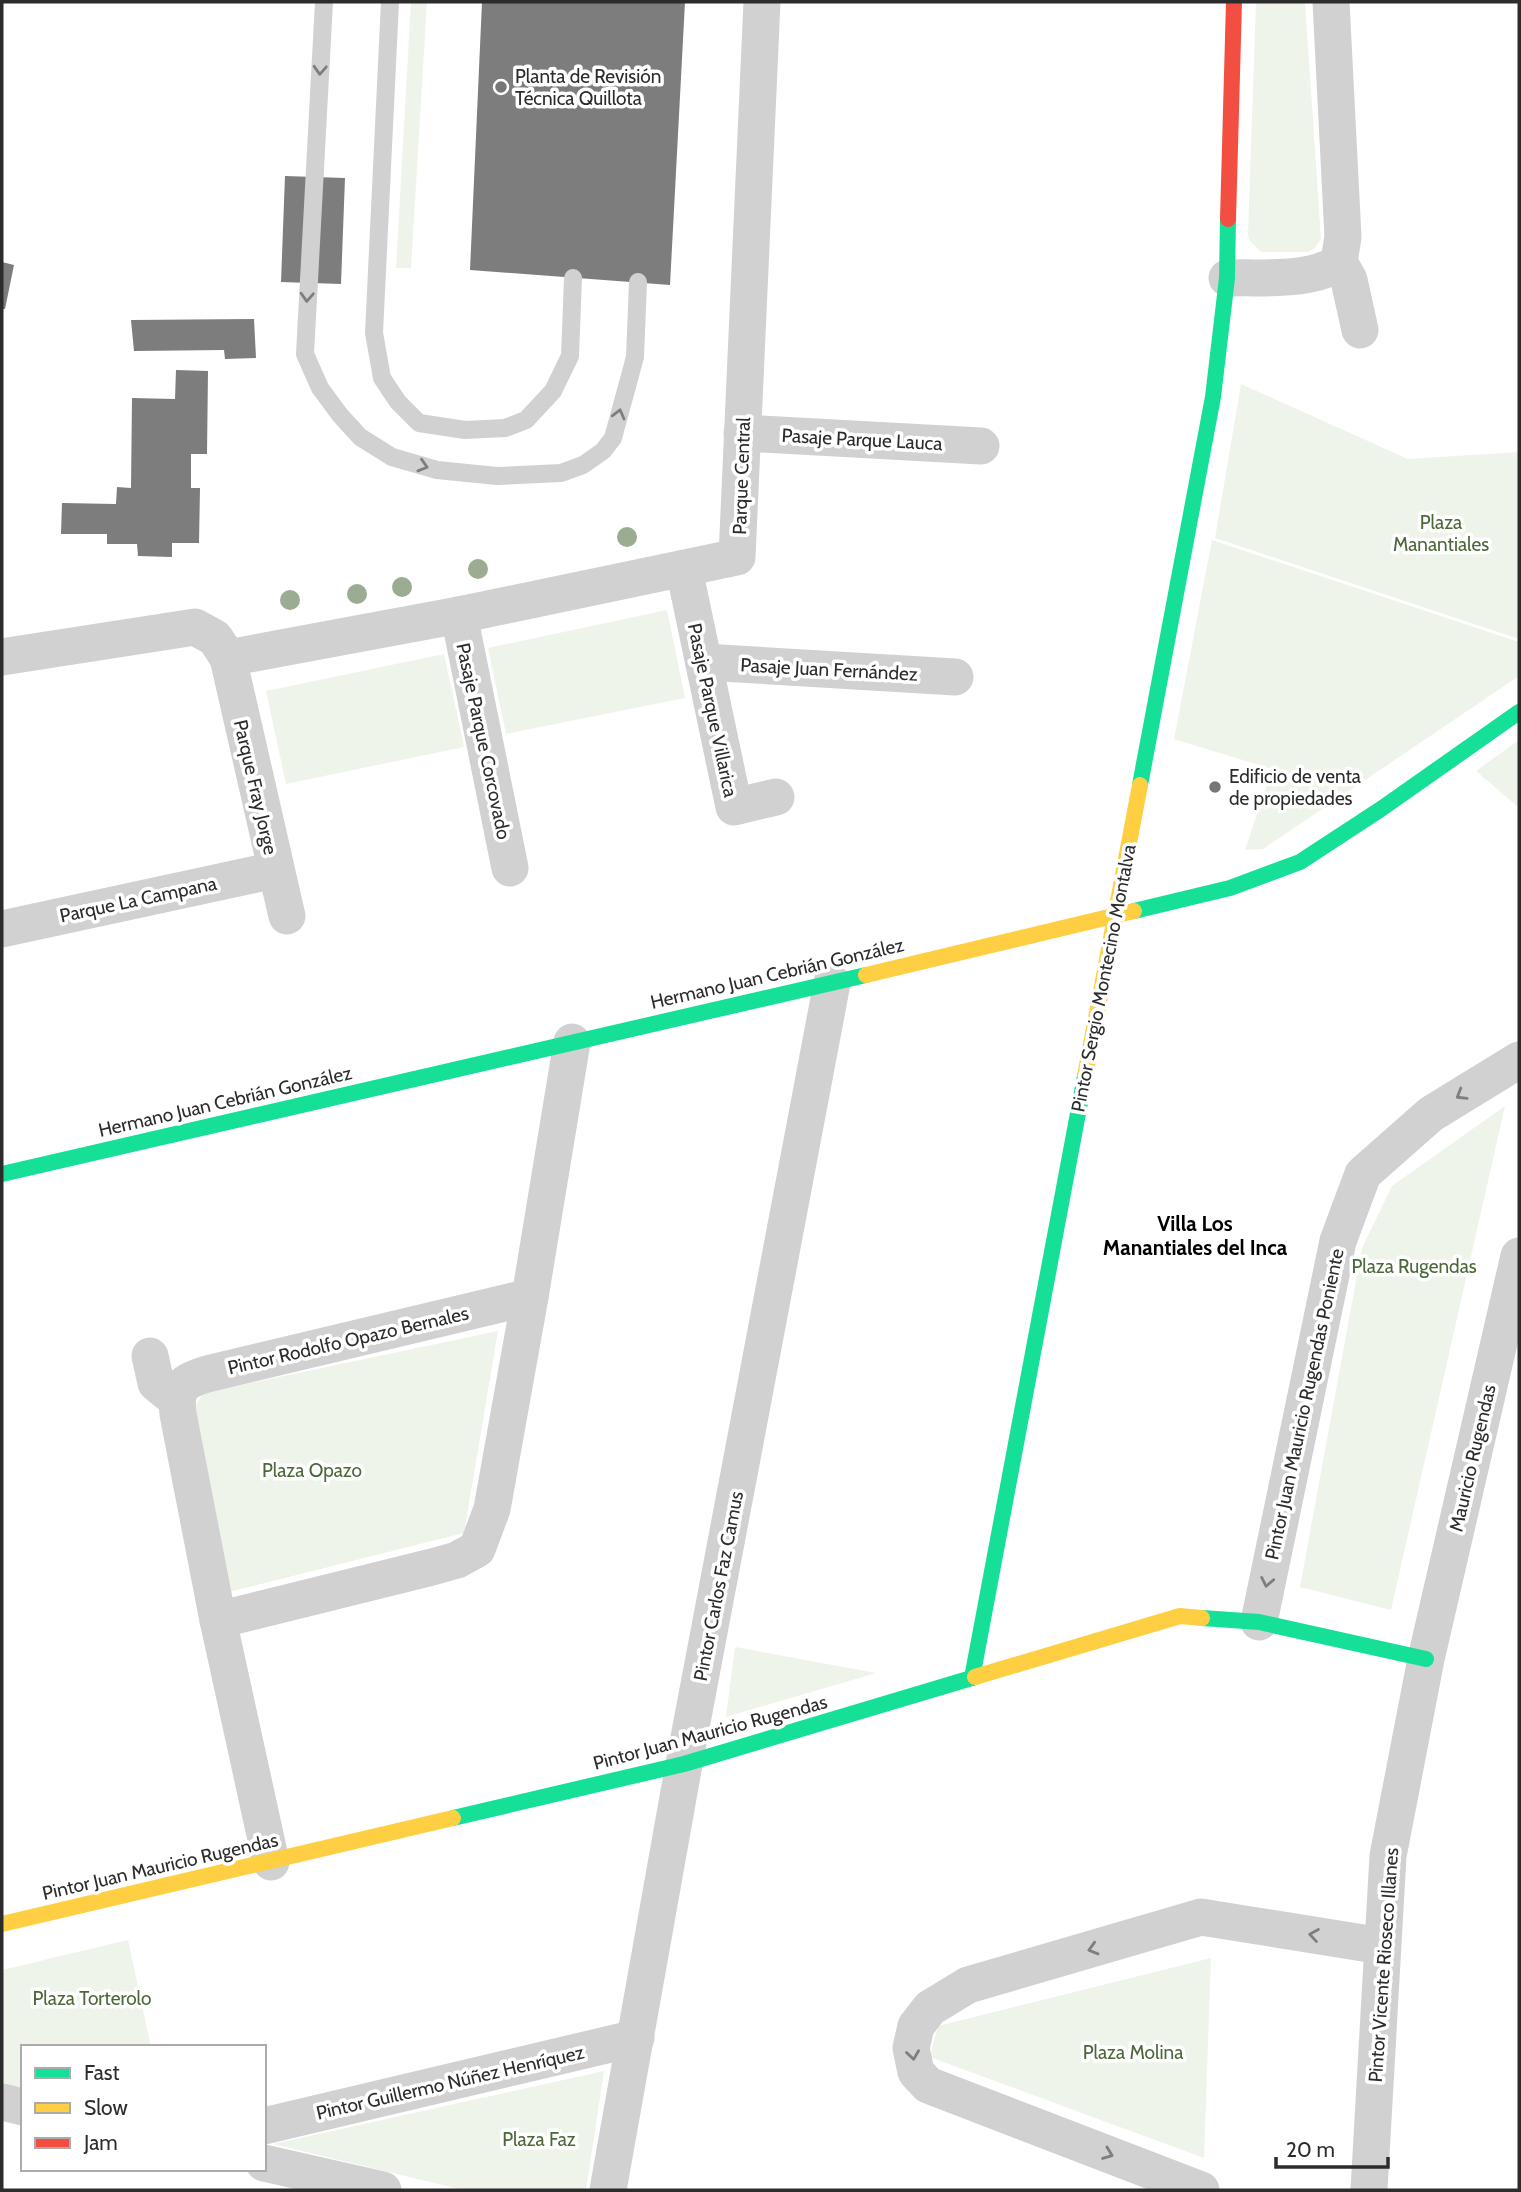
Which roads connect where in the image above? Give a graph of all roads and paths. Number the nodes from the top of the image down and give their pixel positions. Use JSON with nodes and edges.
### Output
{"nodes":[{"id":1,"x":324,"y":2,"type":"edge"},
{"id":2,"x":390,"y":2,"type":"edge"},
{"id":3,"x":762,"y":2,"type":"edge"},
{"id":4,"x":1234,"y":2,"type":"edge"},
{"id":5,"x":1331,"y":2,"type":"edge"},
{"id":6,"x":1339,"y":262,"type":"junction"},
{"id":7,"x":573,"y":278,"type":"dead end"},
{"id":8,"x":1227,"y":278,"type":"junction"},
{"id":9,"x":639,"y":282,"type":"dead end"},
{"id":10,"x":1360,"y":330,"type":"dead end"},
{"id":11,"x":742,"y":433,"type":"junction"},
{"id":12,"x":981,"y":446,"type":"dead end"},
{"id":13,"x":684,"y":569,"type":"junction"},
{"id":14,"x":458,"y":615,"type":"junction"},
{"id":15,"x":2,"y":657,"type":"edge"},
{"id":16,"x":228,"y":658,"type":"junction"},
{"id":17,"x":704,"y":662,"type":"junction"},
{"id":18,"x":955,"y":677,"type":"dead end"},
{"id":19,"x":1519,"y":712,"type":"edge"},
{"id":20,"x":776,"y":797,"type":"dead end"},
{"id":21,"x":510,"y":867,"type":"dead end"},
{"id":22,"x":275,"y":870,"type":"junction"},
{"id":23,"x":1114,"y":915,"type":"junction"},
{"id":24,"x":287,"y":916,"type":"dead end"},
{"id":25,"x":2,"y":929,"type":"edge"},
{"id":26,"x":832,"y":983,"type":"junction"},
{"id":27,"x":572,"y":1042,"type":"junction"},
{"id":28,"x":1519,"y":1060,"type":"edge"},
{"id":29,"x":2,"y":1174,"type":"edge"},
{"id":30,"x":1519,"y":1256,"type":"edge"},
{"id":31,"x":530,"y":1297,"type":"junction"},
{"id":32,"x":150,"y":1356,"type":"dead end"},
{"id":33,"x":177,"y":1400,"type":"junction"},
{"id":34,"x":218,"y":1620,"type":"junction"},
{"id":35,"x":1259,"y":1622,"type":"junction"},
{"id":36,"x":1426,"y":1660,"type":"junction"},
{"id":37,"x":972,"y":1678,"type":"junction"},
{"id":38,"x":684,"y":1764,"type":"junction"},
{"id":39,"x":271,"y":1862,"type":"junction"},
{"id":40,"x":2,"y":1924,"type":"edge"},
{"id":41,"x":1382,"y":1946,"type":"junction"},
{"id":42,"x":636,"y":2038,"type":"junction"},
{"id":43,"x":2,"y":2102,"type":"edge"},
{"id":44,"x":21,"y":2107,"type":"edge"},
{"id":45,"x":266,"y":2126,"type":"edge"},
{"id":46,"x":266,"y":2163,"type":"edge"},
{"id":47,"x":383,"y":2190,"type":"edge"},
{"id":48,"x":608,"y":2190,"type":"edge"},
{"id":49,"x":1201,"y":2190,"type":"edge"},
{"id":50,"x":1369,"y":2190,"type":"edge"}],
"edges":[{"from":1,"to":9,"type":"lane","one_way":true},
{"from":2,"to":7,"type":"lane"},
{"from":3,"to":11,"type":"street","name":"Parque Central"},
{"from":4,"to":8,"type":"street","name":"Pintor Sergio Montecino Montalva"},
{"from":5,"to":6,"type":"street"},
{"from":6,"to":8,"type":"street"},
{"from":6,"to":10,"type":"street"},
{"from":8,"to":23,"type":"street","name":"Pintor Sergio Montecino Montalva"},
{"from":11,"to":12,"type":"street","name":"Pasaje Parque Lauca"},
{"from":11,"to":13,"type":"street","name":"Parque Central"},
{"from":13,"to":14,"type":"street","name":"Parque Central"},
{"from":13,"to":17,"type":"street","name":"Pasaje Parque Villarica"},
{"from":14,"to":16,"type":"street","name":"Parque Central"},
{"from":14,"to":21,"type":"street","name":"Pasaje Parque Corcovado"},
{"from":15,"to":16,"type":"street"},
{"from":16,"to":22,"type":"street","name":"Parque Fray Jorge"},
{"from":17,"to":18,"type":"street","name":"Pasaje Juan Fernández"},
{"from":17,"to":20,"type":"street","name":"Pasaje Parque Villarica"},
{"from":19,"to":23,"type":"street","name":"Hermano Juan Cebrián González"},
{"from":22,"to":24,"type":"street","name":"Parque Fray Jorge"},
{"from":22,"to":25,"type":"street","name":"Parque La Campana"},
{"from":23,"to":26,"type":"street","name":"Hermano Juan Cebrián González"},
{"from":23,"to":37,"type":"street","name":"Pintor Sergio Montecino Montalva"},
{"from":26,"to":27,"type":"street","name":"Hermano Juan Cebrián González"},
{"from":26,"to":38,"type":"street","name":"Pintor Carlos Faz Camus"},
{"from":27,"to":29,"type":"street","name":"Hermano Juan Cebrián González"},
{"from":27,"to":31,"type":"street"},
{"from":28,"to":35,"type":"street","name":"Pintor Juan Mauricio Rugendas Poniente","one_way":true},
{"from":30,"to":36,"type":"street","name":"Mauricio Rugendas"},
{"from":31,"to":33,"type":"street","name":"Pintor Rodolfo Opazo Bernales"},
{"from":31,"to":34,"type":"street"},
{"from":32,"to":33,"type":"street"},
{"from":33,"to":34,"type":"street"},
{"from":34,"to":39,"type":"street"},
{"from":35,"to":36,"type":"street","name":"Pintor Juan Mauricio Rugendas"},
{"from":35,"to":37,"type":"street","name":"Pintor Juan Mauricio Rugendas"},
{"from":36,"to":41,"type":"street","name":"Pintor Vicente Rioseco Illanes"},
{"from":37,"to":38,"type":"street","name":"Pintor Juan Mauricio Rugendas"},
{"from":38,"to":39,"type":"street","name":"Pintor Juan Mauricio Rugendas"},
{"from":38,"to":42,"type":"street","name":"Pintor Carlos Faz Camus"},
{"from":39,"to":40,"type":"street","name":"Pintor Juan Mauricio Rugendas"},
{"from":41,"to":49,"type":"street","one_way":true},
{"from":41,"to":50,"type":"street","name":"Pintor Vicente Rioseco Illanes"},
{"from":42,"to":45,"type":"street","name":"Pintor Guillermo Núñez Henríquez"},
{"from":42,"to":48,"type":"street","name":"Pintor Carlos Faz Camus"},
{"from":43,"to":44,"type":"street"},
{"from":46,"to":47,"type":"street"}]}
